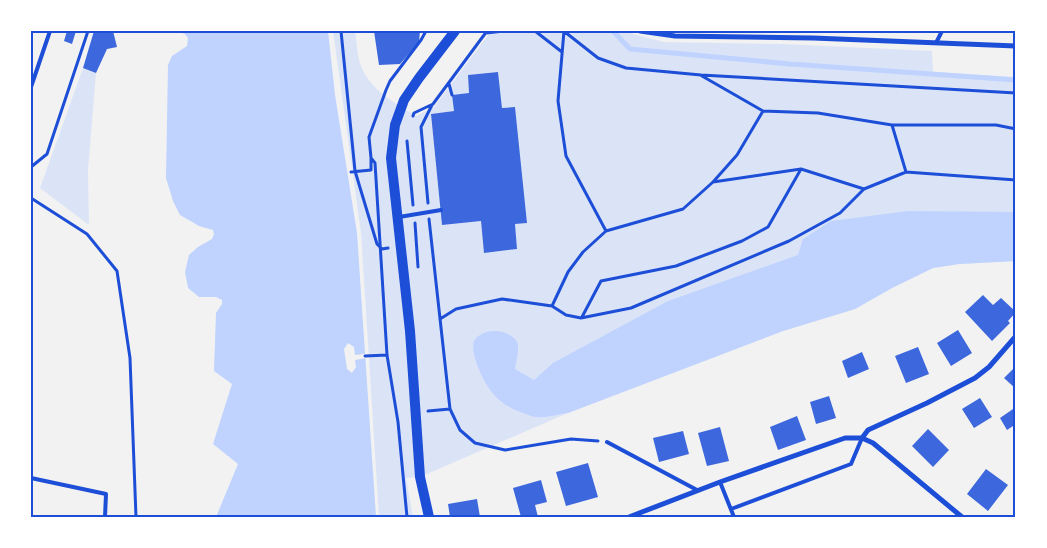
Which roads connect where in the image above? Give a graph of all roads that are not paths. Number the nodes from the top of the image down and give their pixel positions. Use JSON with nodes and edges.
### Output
{"nodes":[{"id":1,"x":50,"y":31,"type":"edge"},
{"id":2,"x":455,"y":31,"type":"edge"},
{"id":3,"x":640,"y":31,"type":"edge"},
{"id":4,"x":942,"y":31,"type":"edge"},
{"id":5,"x":936,"y":43,"type":"junction"},
{"id":6,"x":1016,"y":46,"type":"edge"},
{"id":7,"x":31,"y":87,"type":"edge"},
{"id":8,"x":441,"y":210,"type":"dead end"},
{"id":9,"x":397,"y":217,"type":"junction"},
{"id":10,"x":1016,"y":336,"type":"edge"},
{"id":11,"x":862,"y":438,"type":"junction"},
{"id":12,"x":607,"y":442,"type":"road end"},
{"id":13,"x":31,"y":478,"type":"edge"},
{"id":14,"x":720,"y":482,"type":"junction"},
{"id":15,"x":698,"y":490,"type":"junction"},
{"id":16,"x":731,"y":509,"type":"junction"},
{"id":17,"x":104,"y":517,"type":"edge"},
{"id":18,"x":429,"y":517,"type":"edge"},
{"id":19,"x":629,"y":517,"type":"edge"},
{"id":20,"x":734,"y":517,"type":"edge"},
{"id":21,"x":962,"y":517,"type":"edge"}],
"edges":[{"from":1,"to":7,"type":"lane"},
{"from":2,"to":9,"type":"main road"},
{"from":3,"to":5,"type":"street"},
{"from":4,"to":5,"type":"lane"},
{"from":5,"to":6,"type":"street"},
{"from":8,"to":9,"type":"lane"},
{"from":9,"to":18,"type":"main road"},
{"from":10,"to":11,"type":"street"},
{"from":11,"to":14,"type":"street"},
{"from":11,"to":16,"type":"lane"},
{"from":11,"to":21,"type":"street"},
{"from":12,"to":15,"type":"lane"},
{"from":13,"to":17,"type":"lane"},
{"from":14,"to":15,"type":"street"},
{"from":14,"to":16,"type":"lane"},
{"from":15,"to":19,"type":"street"},
{"from":16,"to":20,"type":"lane"}]}
